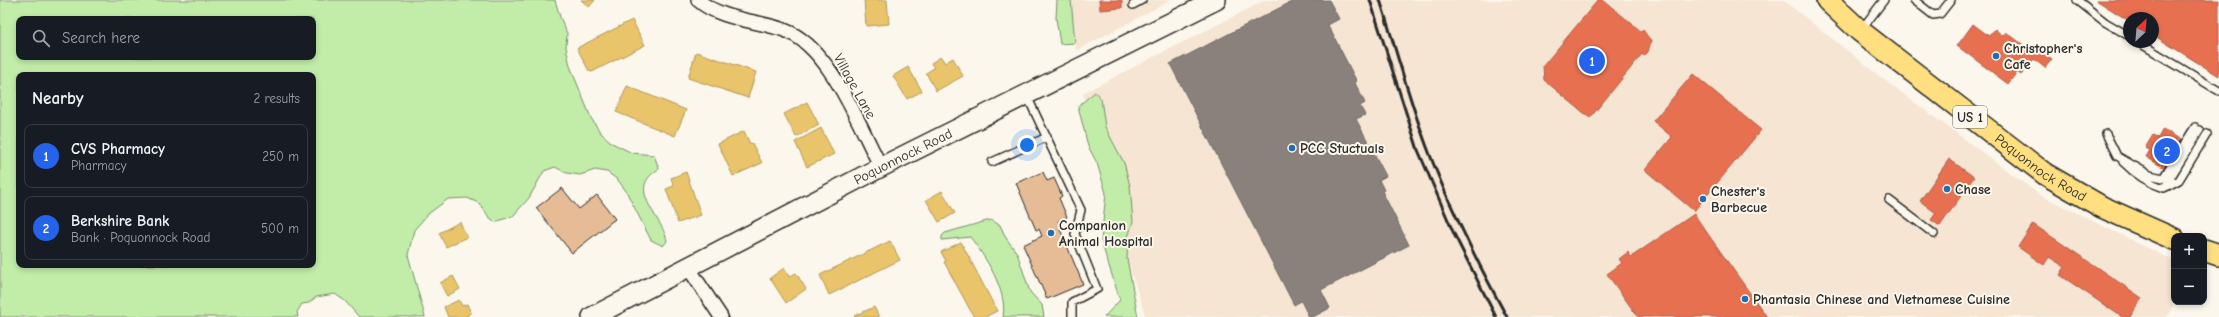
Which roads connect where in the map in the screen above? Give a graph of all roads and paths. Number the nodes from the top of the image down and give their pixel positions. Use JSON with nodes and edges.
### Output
{"nodes":[{"id":1,"x":698,"y":0,"type":"edge"},
{"id":2,"x":1142,"y":0,"type":"edge"},
{"id":3,"x":1216,"y":0,"type":"edge"},
{"id":4,"x":1826,"y":0,"type":"edge"},
{"id":5,"x":1884,"y":0,"type":"edge"},
{"id":6,"x":1914,"y":0,"type":"edge"},
{"id":7,"x":1951,"y":0,"type":"edge"},
{"id":8,"x":2077,"y":0,"type":"edge"},
{"id":9,"x":1133,"y":5,"type":"dead end"},
{"id":10,"x":1860,"y":31,"type":"junction"},
{"id":11,"x":2123,"y":32,"type":"edge"},
{"id":12,"x":2148,"y":48,"type":"edge"},
{"id":13,"x":2219,"y":91,"type":"edge"},
{"id":14,"x":1027,"y":96,"type":"junction"},
{"id":15,"x":2106,"y":134,"type":"dead end"},
{"id":16,"x":2207,"y":134,"type":"dead end"},
{"id":17,"x":1047,"y":137,"type":"junction"},
{"id":18,"x":2117,"y":156,"type":"junction"},
{"id":19,"x":992,"y":162,"type":"dead end"},
{"id":20,"x":881,"y":167,"type":"junction"},
{"id":21,"x":2164,"y":188,"type":"junction"},
{"id":22,"x":1889,"y":200,"type":"dead end"},
{"id":23,"x":1934,"y":234,"type":"dead end"},
{"id":24,"x":2171,"y":238,"type":"edge"},
{"id":25,"x":2207,"y":251,"type":"edge"},
{"id":26,"x":2219,"y":255,"type":"edge"},
{"id":27,"x":688,"y":267,"type":"junction"},
{"id":28,"x":592,"y":317,"type":"edge"},
{"id":29,"x":721,"y":317,"type":"edge"},
{"id":30,"x":1072,"y":317,"type":"edge"}],
"edges":[{"from":1,"to":20,"type":"street","name":"Village Lane"},
{"from":2,"to":9,"type":"lane"},
{"from":3,"to":14,"type":"street","name":"Poquonnock Road"},
{"from":4,"to":10,"type":"main road","name":"Poquonnock Road","number":"US 1"},
{"from":5,"to":10,"type":"lane"},
{"from":6,"to":7,"type":"lane"},
{"from":8,"to":11,"type":"lane"},
{"from":10,"to":24,"type":"main road","name":"Poquonnock Road","number":"US 1"},
{"from":12,"to":13,"type":"lane"},
{"from":14,"to":17,"type":"lane"},
{"from":14,"to":20,"type":"street","name":"Poquonnock Road"},
{"from":15,"to":18,"type":"lane"},
{"from":16,"to":21,"type":"lane"},
{"from":17,"to":19,"type":"lane"},
{"from":17,"to":30,"type":"lane"},
{"from":18,"to":21,"type":"lane"},
{"from":18,"to":21,"type":"lane"},
{"from":20,"to":27,"type":"street","name":"Poquonnock Road"},
{"from":22,"to":23,"type":"lane"},
{"from":25,"to":26,"type":"main road"},
{"from":27,"to":28,"type":"street","name":"Poquonnock Road"},
{"from":27,"to":29,"type":"street"}]}
